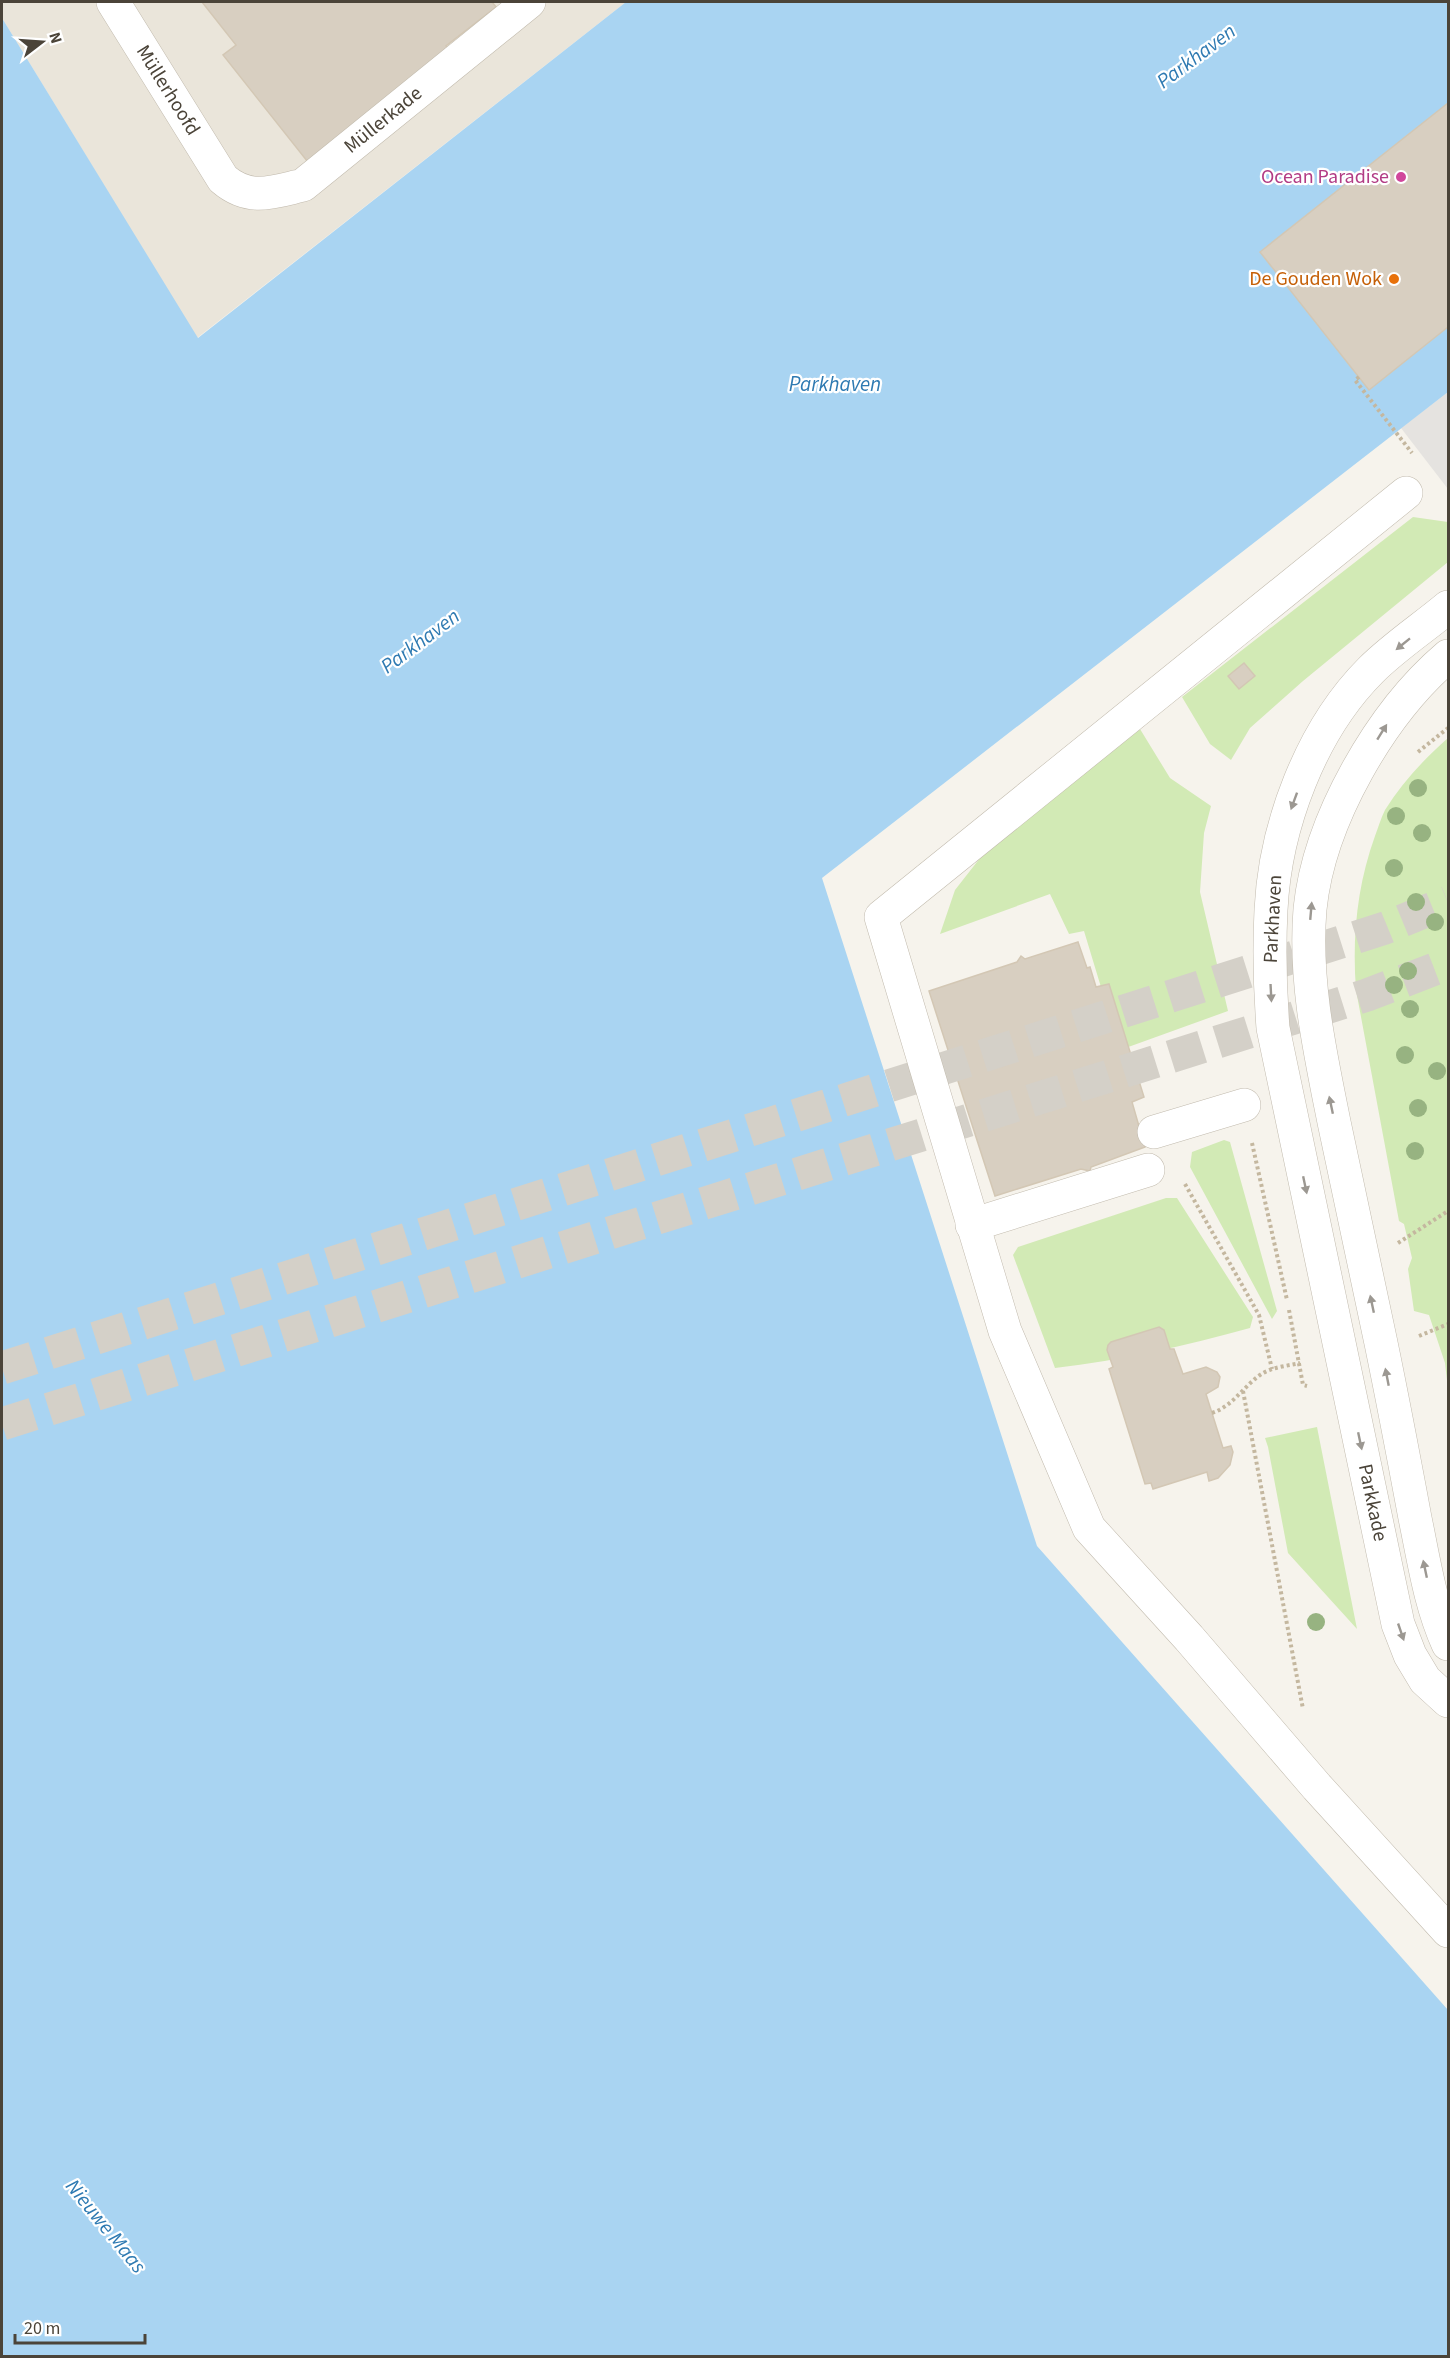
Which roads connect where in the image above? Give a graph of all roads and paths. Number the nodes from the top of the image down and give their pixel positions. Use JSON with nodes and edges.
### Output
{"nodes":[{"id":1,"x":113,"y":2,"type":"edge"},
{"id":2,"x":530,"y":2,"type":"edge"},
{"id":3,"x":223,"y":179,"type":"joint"},
{"id":4,"x":1359,"y":377,"type":"dead end"},
{"id":5,"x":1412,"y":454,"type":"dead end"},
{"id":6,"x":1406,"y":493,"type":"dead end"},
{"id":7,"x":1449,"y":607,"type":"edge"},
{"id":8,"x":1449,"y":656,"type":"edge"},
{"id":9,"x":1244,"y":1105,"type":"dead end"},
{"id":10,"x":1154,"y":1132,"type":"dead end"},
{"id":11,"x":1148,"y":1170,"type":"dead end"},
{"id":12,"x":1184,"y":1183,"type":"dead end"},
{"id":13,"x":1449,"y":1211,"type":"edge"},
{"id":14,"x":972,"y":1225,"type":"junction"},
{"id":15,"x":1402,"y":1240,"type":"dead end"},
{"id":16,"x":1364,"y":1265,"type":"joint"},
{"id":17,"x":1327,"y":1287,"type":"joint"},
{"id":18,"x":1289,"y":1311,"type":"dead end"},
{"id":19,"x":1272,"y":1369,"type":"junction"},
{"id":20,"x":1243,"y":1391,"type":"junction"},
{"id":21,"x":1212,"y":1413,"type":"dead end"},
{"id":22,"x":1449,"y":1644,"type":"edge"},
{"id":23,"x":1449,"y":1701,"type":"edge"},
{"id":24,"x":1305,"y":1718,"type":"dead end"},
{"id":25,"x":1449,"y":1931,"type":"edge"}],
"edges":[{"from":1,"to":3,"type":"street","name":"Müllerhoofd"},
{"from":2,"to":3,"type":"street","name":"Müllerkade"},
{"from":4,"to":5,"type":"path"},
{"from":6,"to":14,"type":"street"},
{"from":7,"to":17,"type":"street","name":"Parkhaven","one_way":true},
{"from":16,"to":8,"type":"street","name":"Parkhaven","one_way":true},
{"from":9,"to":10,"type":"street"},
{"from":11,"to":14,"type":"street"},
{"from":12,"to":19,"type":"path"},
{"from":13,"to":15,"type":"path"},
{"from":14,"to":25,"type":"street"},
{"from":22,"to":16,"type":"street","name":"Parkkade","one_way":true},
{"from":17,"to":23,"type":"street","name":"Parkkade","one_way":true},
{"from":18,"to":19,"type":"path"},
{"from":19,"to":20,"type":"path"},
{"from":20,"to":21,"type":"path"},
{"from":20,"to":24,"type":"path"}]}
